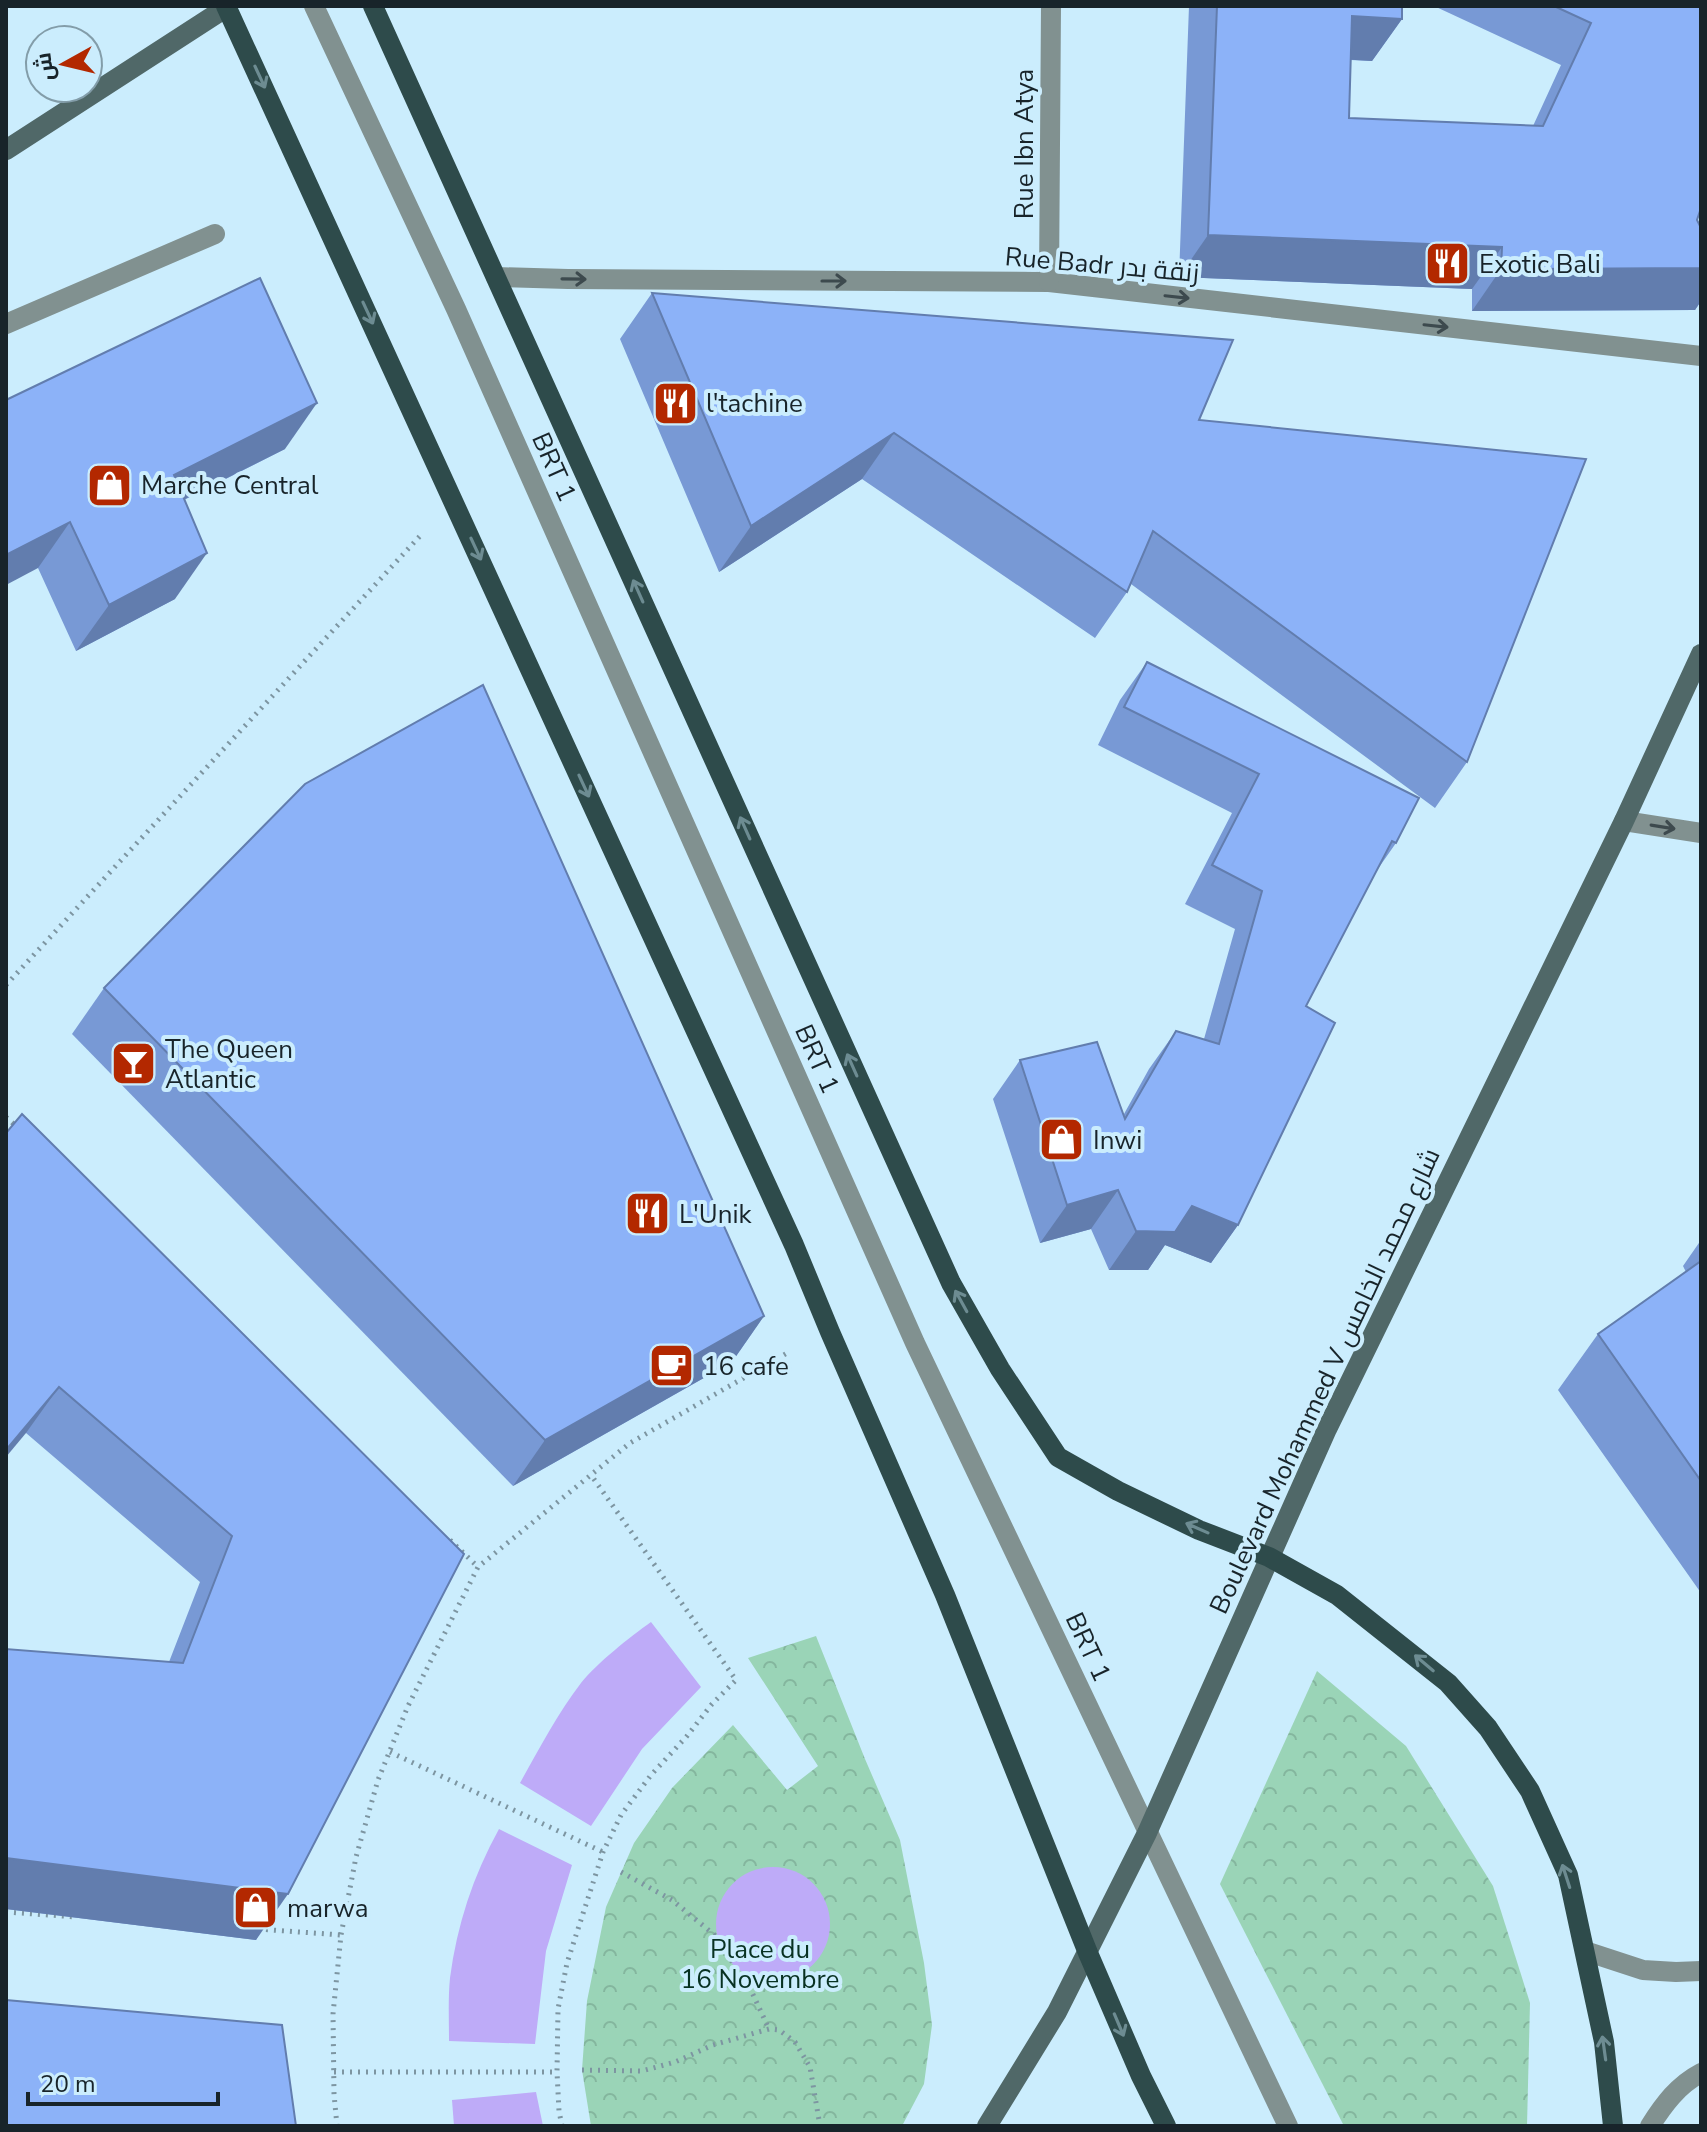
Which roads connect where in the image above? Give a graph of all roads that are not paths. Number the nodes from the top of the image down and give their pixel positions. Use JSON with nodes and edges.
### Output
{"nodes":[{"id":1,"x":314,"y":6,"type":"edge"},
{"id":2,"x":373,"y":6,"type":"edge"},
{"id":3,"x":1051,"y":6,"type":"edge"},
{"id":4,"x":227,"y":7,"type":"edge"},
{"id":5,"x":6,"y":150,"type":"edge"},
{"id":6,"x":215,"y":234,"type":"dead end"},
{"id":7,"x":496,"y":277,"type":"junction"},
{"id":8,"x":1049,"y":282,"type":"junction"},
{"id":9,"x":6,"y":324,"type":"edge"},
{"id":10,"x":1701,"y":356,"type":"edge"},
{"id":11,"x":1701,"y":654,"type":"edge"},
{"id":12,"x":1624,"y":821,"type":"junction"},
{"id":13,"x":1701,"y":833,"type":"edge"},
{"id":14,"x":1269,"y":1557,"type":"junction"},
{"id":15,"x":1147,"y":1833,"type":"junction"},
{"id":16,"x":1585,"y":1951,"type":"junction"},
{"id":17,"x":1088,"y":1953,"type":"junction"},
{"id":18,"x":1701,"y":1971,"type":"edge"},
{"id":19,"x":1701,"y":2073,"type":"edge"},
{"id":20,"x":987,"y":2126,"type":"edge"},
{"id":21,"x":1166,"y":2126,"type":"edge"},
{"id":22,"x":1288,"y":2126,"type":"edge"},
{"id":23,"x":1613,"y":2126,"type":"edge"},
{"id":24,"x":1650,"y":2126,"type":"edge"}],
"edges":[{"from":1,"to":15,"type":"street","name":"BRT 1"},
{"from":2,"to":7,"type":"main road"},
{"from":3,"to":8,"type":"street","name":"Rue Ibn Atya"},
{"from":4,"to":5,"type":"main road"},
{"from":4,"to":17,"type":"main road","one_way":true},
{"from":6,"to":9,"type":"street"},
{"from":7,"to":8,"type":"street","name":"Rue Badr زنقة بدر","one_way":true},
{"from":14,"to":7,"type":"main road","one_way":true},
{"from":8,"to":10,"type":"street","name":"Rue Badr زنقة بدر","one_way":true},
{"from":11,"to":12,"type":"main road","name":"Boulevard Mohammed V شارع محمد الخامس"},
{"from":12,"to":13,"type":"street","one_way":true},
{"from":12,"to":14,"type":"main road","name":"Boulevard Mohammed V شارع محمد الخامس"},
{"from":14,"to":15,"type":"main road","name":"Boulevard Mohammed V شارع محمد الخامس"},
{"from":16,"to":14,"type":"main road","one_way":true},
{"from":15,"to":17,"type":"main road","name":"Boulevard Mohammed V شارع محمد الخامس"},
{"from":15,"to":22,"type":"street","name":"BRT 1"},
{"from":16,"to":18,"type":"street"},
{"from":23,"to":16,"type":"main road","one_way":true},
{"from":17,"to":20,"type":"main road","name":"Boulevard Mohammed V شارع محمد الخامس"},
{"from":17,"to":21,"type":"main road","one_way":true},
{"from":19,"to":24,"type":"street"}]}
